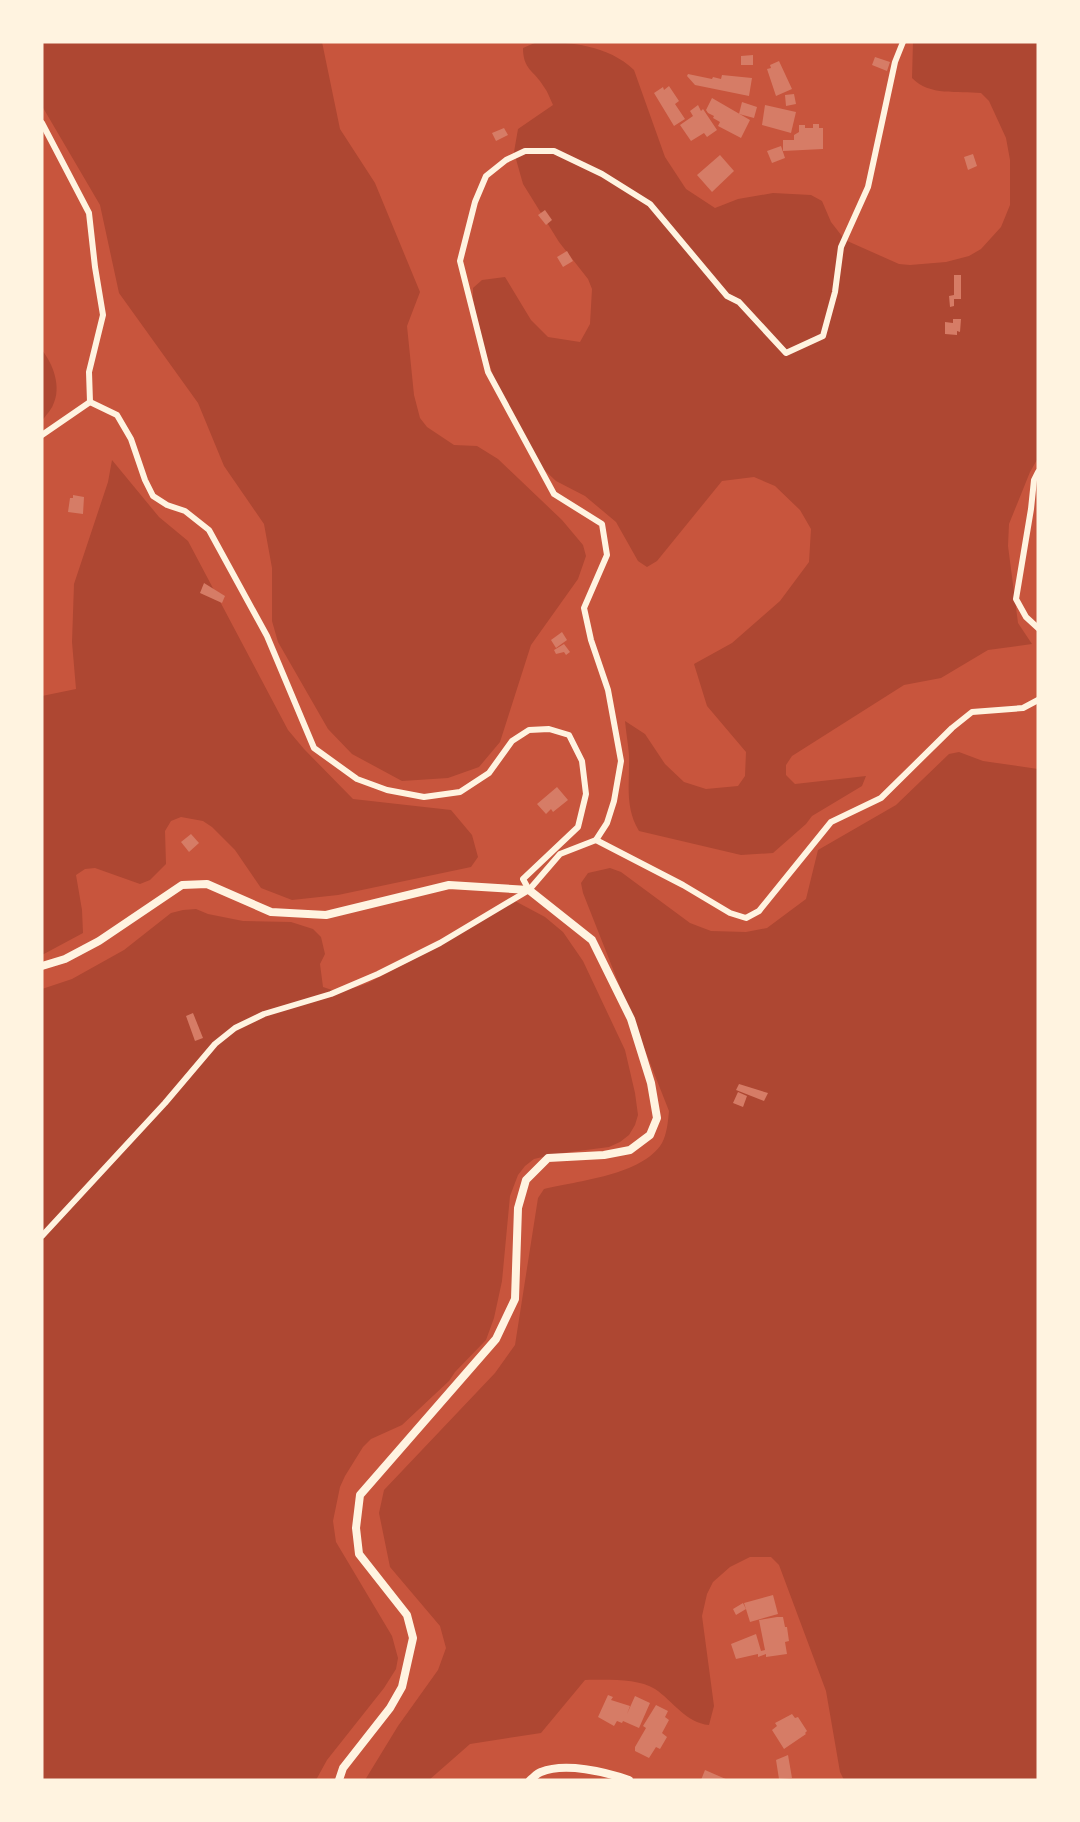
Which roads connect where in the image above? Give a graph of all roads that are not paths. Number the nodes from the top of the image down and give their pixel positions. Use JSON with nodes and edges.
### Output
{"nodes":[{"id":1,"x":903,"y":42,"type":"edge"},
{"id":2,"x":42,"y":123,"type":"edge"},
{"id":3,"x":90,"y":402,"type":"junction"},
{"id":4,"x":42,"y":435,"type":"edge"},
{"id":5,"x":1038,"y":472,"type":"edge"},
{"id":6,"x":1038,"y":628,"type":"edge"},
{"id":7,"x":1038,"y":700,"type":"edge"},
{"id":8,"x":596,"y":840,"type":"junction"},
{"id":9,"x":529,"y":890,"type":"junction"},
{"id":10,"x":42,"y":966,"type":"edge"},
{"id":11,"x":42,"y":1236,"type":"edge"},
{"id":12,"x":339,"y":1780,"type":"edge"},
{"id":13,"x":530,"y":1780,"type":"edge"},
{"id":14,"x":629,"y":1780,"type":"edge"}],
"edges":[{"from":1,"to":8,"type":"street"},
{"from":2,"to":3,"type":"street"},
{"from":3,"to":4,"type":"street"},
{"from":3,"to":9,"type":"street"},
{"from":5,"to":6,"type":"street"},
{"from":7,"to":8,"type":"street"},
{"from":8,"to":9,"type":"street"},
{"from":9,"to":10,"type":"street"},
{"from":9,"to":11,"type":"street"},
{"from":9,"to":12,"type":"street"},
{"from":13,"to":14,"type":"street"}]}
